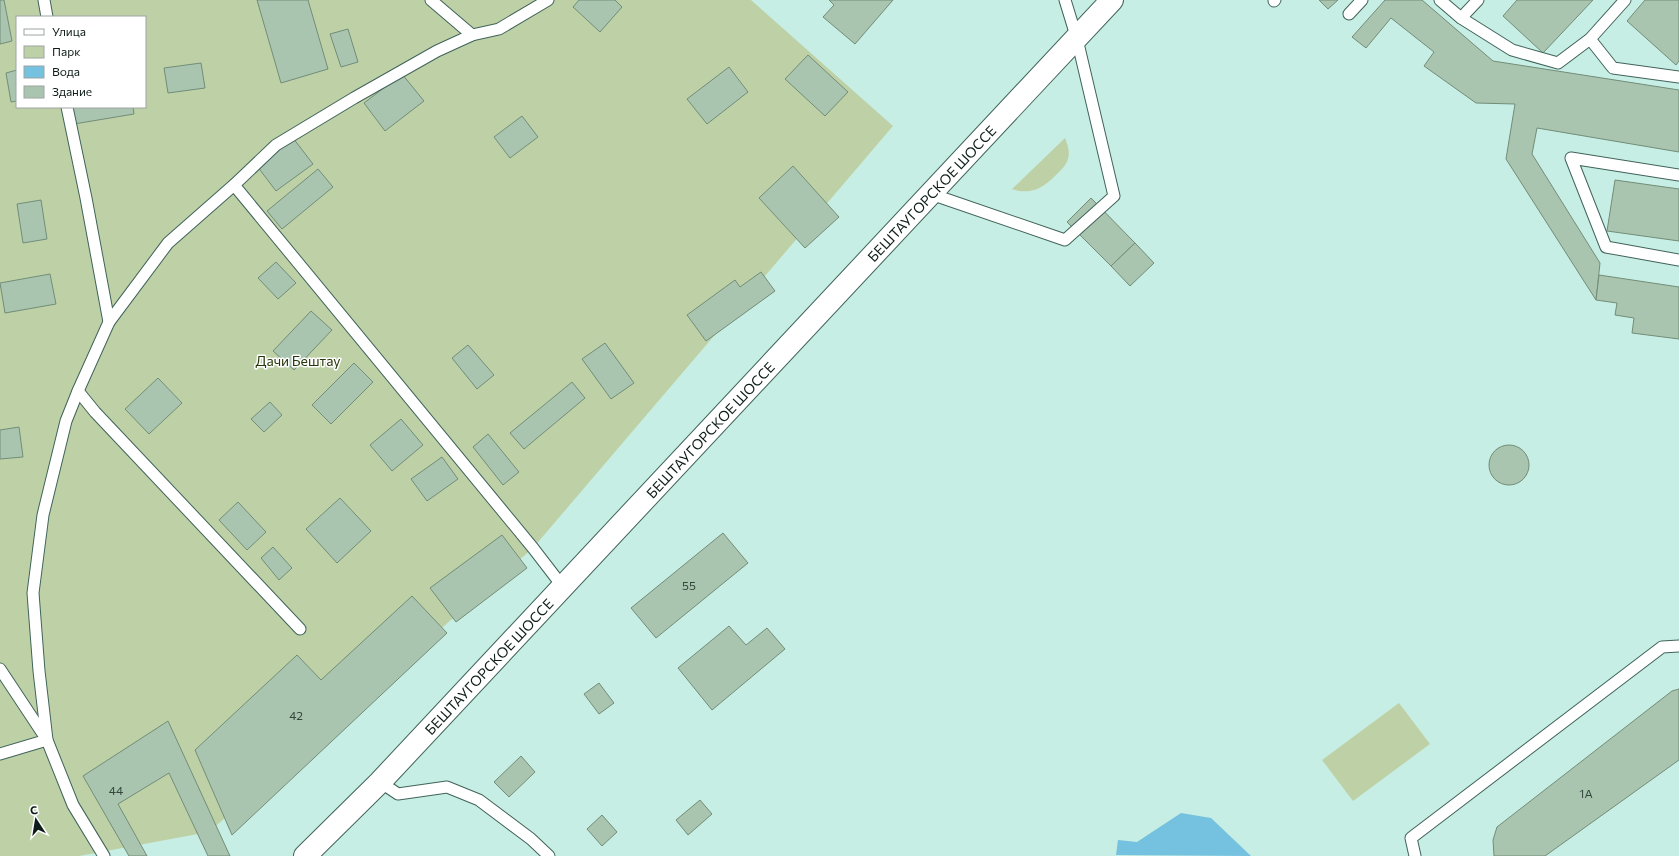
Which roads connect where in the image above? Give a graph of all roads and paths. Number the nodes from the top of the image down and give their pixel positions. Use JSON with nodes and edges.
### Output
{"nodes":[{"id":1,"x":44,"y":0,"type":"edge"},
{"id":2,"x":431,"y":0,"type":"edge"},
{"id":3,"x":548,"y":0,"type":"edge"},
{"id":4,"x":1065,"y":0,"type":"edge"},
{"id":5,"x":1112,"y":0,"type":"edge"},
{"id":6,"x":1362,"y":0,"type":"edge"},
{"id":7,"x":1440,"y":0,"type":"edge"},
{"id":8,"x":1478,"y":0,"type":"edge"},
{"id":9,"x":1625,"y":0,"type":"edge"},
{"id":10,"x":1349,"y":14,"type":"dead end"},
{"id":11,"x":48,"y":16,"type":"edge"},
{"id":12,"x":1461,"y":18,"type":"junction"},
{"id":13,"x":472,"y":35,"type":"junction"},
{"id":14,"x":1077,"y":39,"type":"junction"},
{"id":15,"x":1590,"y":39,"type":"junction"},
{"id":16,"x":1679,"y":77,"type":"edge"},
{"id":17,"x":67,"y":108,"type":"edge"},
{"id":18,"x":1679,"y":175,"type":"edge"},
{"id":19,"x":234,"y":185,"type":"junction"},
{"id":20,"x":931,"y":194,"type":"junction"},
{"id":21,"x":1679,"y":260,"type":"edge"},
{"id":22,"x":109,"y":322,"type":"junction"},
{"id":23,"x":78,"y":391,"type":"junction"},
{"id":24,"x":563,"y":587,"type":"junction"},
{"id":25,"x":300,"y":629,"type":"dead end"},
{"id":26,"x":1679,"y":646,"type":"edge"},
{"id":27,"x":0,"y":669,"type":"edge"},
{"id":28,"x":47,"y":740,"type":"junction"},
{"id":29,"x":0,"y":754,"type":"edge"},
{"id":30,"x":380,"y":782,"type":"junction"},
{"id":31,"x":104,"y":856,"type":"edge"},
{"id":32,"x":305,"y":856,"type":"edge"},
{"id":33,"x":548,"y":856,"type":"edge"},
{"id":34,"x":1415,"y":856,"type":"edge"}],
"edges":[{"from":1,"to":11,"type":"lane"},
{"from":2,"to":13,"type":"lane"},
{"from":3,"to":13,"type":"lane"},
{"from":4,"to":14,"type":"lane"},
{"from":5,"to":14,"type":"main road","name":"БЕШТАУГОРСКОЕ ШОССЕ"},
{"from":6,"to":10,"type":"lane"},
{"from":7,"to":12,"type":"lane"},
{"from":8,"to":12,"type":"lane"},
{"from":9,"to":15,"type":"lane"},
{"from":12,"to":15,"type":"lane"},
{"from":13,"to":19,"type":"lane"},
{"from":14,"to":20,"type":"main road","name":"БЕШТАУГОРСКОЕ ШОССЕ"},
{"from":14,"to":20,"type":"lane"},
{"from":15,"to":16,"type":"lane"},
{"from":17,"to":22,"type":"lane"},
{"from":18,"to":21,"type":"lane"},
{"from":19,"to":22,"type":"lane"},
{"from":19,"to":24,"type":"lane"},
{"from":20,"to":24,"type":"main road","name":"БЕШТАУГОРСКОЕ ШОССЕ"},
{"from":22,"to":23,"type":"lane"},
{"from":23,"to":25,"type":"lane"},
{"from":23,"to":28,"type":"lane"},
{"from":24,"to":30,"type":"main road","name":"БЕШТАУГОРСКОЕ ШОССЕ"},
{"from":26,"to":34,"type":"lane"},
{"from":27,"to":28,"type":"lane"},
{"from":28,"to":29,"type":"lane"},
{"from":28,"to":31,"type":"lane"},
{"from":30,"to":32,"type":"main road","name":"БЕШТАУГОРСКОЕ ШОССЕ"},
{"from":30,"to":33,"type":"lane"}]}
